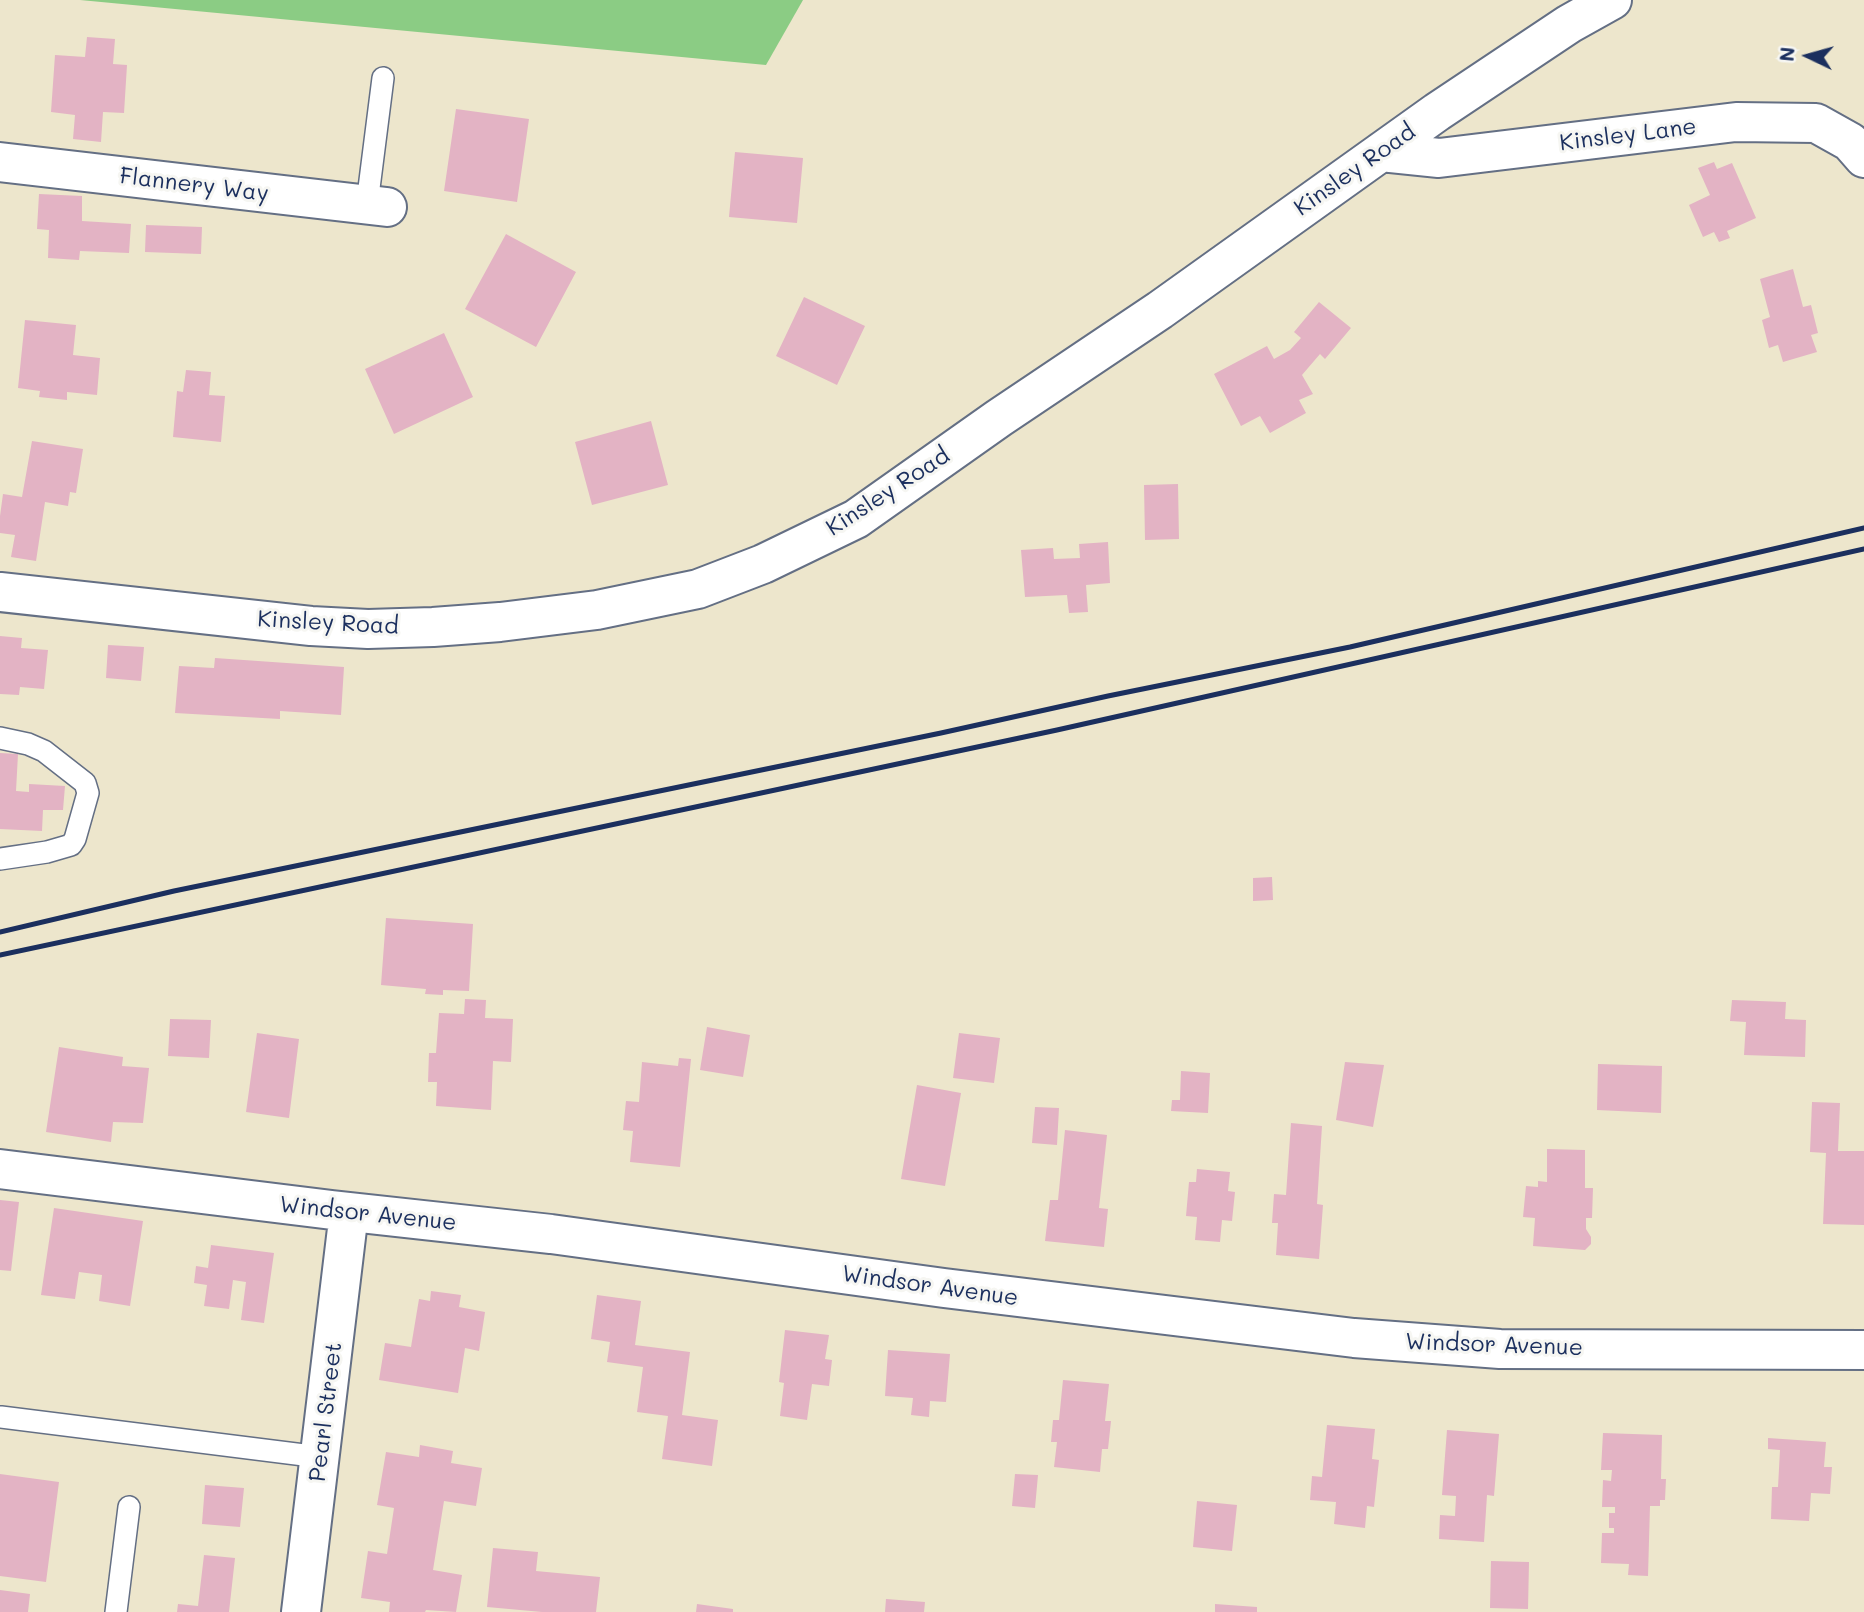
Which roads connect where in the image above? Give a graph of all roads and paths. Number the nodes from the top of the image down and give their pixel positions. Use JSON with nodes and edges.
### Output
{"nodes":[{"id":1,"x":1612,"y":0,"type":"edge"},
{"id":2,"x":383,"y":78,"type":"dead end"},
{"id":3,"x":1381,"y":152,"type":"junction"},
{"id":4,"x":1864,"y":158,"type":"edge"},
{"id":5,"x":0,"y":162,"type":"edge"},
{"id":6,"x":377,"y":206,"type":"joint"},
{"id":7,"x":0,"y":592,"type":"edge"},
{"id":8,"x":0,"y":738,"type":"edge"},
{"id":9,"x":0,"y":859,"type":"edge"},
{"id":10,"x":0,"y":1169,"type":"edge"},
{"id":11,"x":349,"y":1212,"type":"junction"},
{"id":12,"x":1864,"y":1350,"type":"edge"},
{"id":13,"x":1,"y":1417,"type":"edge"},
{"id":14,"x":320,"y":1457,"type":"junction"},
{"id":15,"x":129,"y":1507,"type":"dead end"},
{"id":16,"x":116,"y":1612,"type":"edge"},
{"id":17,"x":301,"y":1612,"type":"edge"}],
"edges":[{"from":1,"to":3,"type":"street","name":"Kinsley Road"},
{"from":2,"to":6,"type":"lane"},
{"from":3,"to":4,"type":"street","name":"Kinsley Lane"},
{"from":3,"to":7,"type":"street","name":"Kinsley Road"},
{"from":5,"to":6,"type":"street","name":"Flannery Way"},
{"from":8,"to":9,"type":"lane"},
{"from":10,"to":11,"type":"street","name":"Windsor Avenue"},
{"from":11,"to":12,"type":"street","name":"Windsor Avenue"},
{"from":11,"to":14,"type":"street","name":"Pearl Street"},
{"from":13,"to":14,"type":"lane"},
{"from":14,"to":17,"type":"street","name":"Pearl Street"},
{"from":15,"to":16,"type":"lane"}]}
